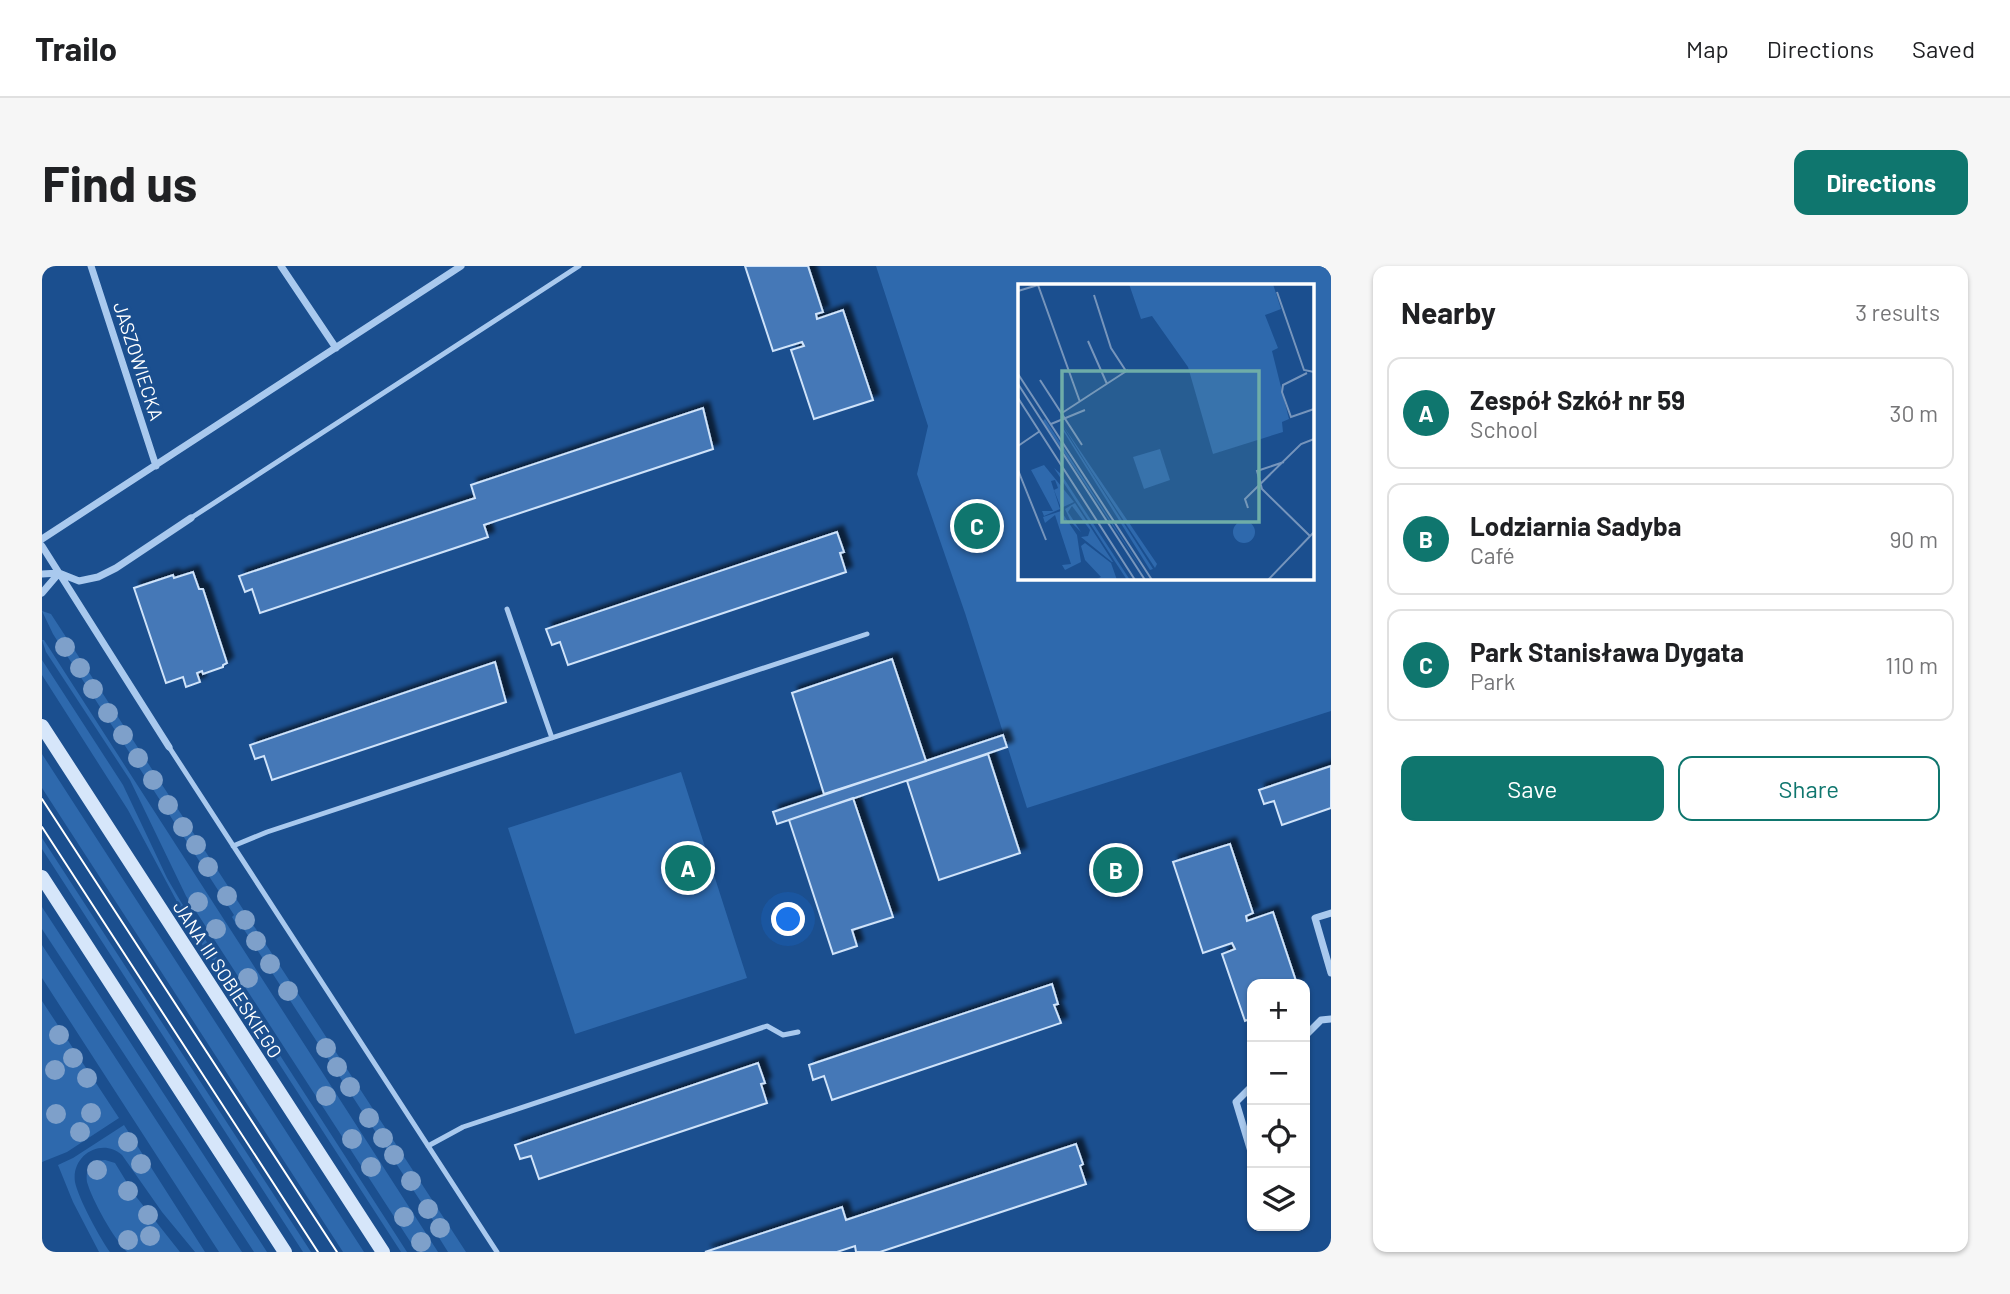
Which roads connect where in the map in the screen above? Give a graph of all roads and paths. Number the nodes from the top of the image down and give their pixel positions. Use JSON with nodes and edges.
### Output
{"nodes":[{"id":1,"x":91,"y":266,"type":"edge"},
{"id":2,"x":281,"y":266,"type":"edge"},
{"id":3,"x":579,"y":266,"type":"edge"},
{"id":4,"x":459,"y":267,"type":"edge"},
{"id":5,"x":336,"y":348,"type":"junction"},
{"id":6,"x":156,"y":466,"type":"junction"},
{"id":7,"x":191,"y":518,"type":"joint"},
{"id":8,"x":42,"y":539,"type":"edge"},
{"id":9,"x":42,"y":546,"type":"edge"},
{"id":10,"x":60,"y":573,"type":"junction"},
{"id":11,"x":42,"y":574,"type":"edge"},
{"id":12,"x":42,"y":593,"type":"edge"},
{"id":13,"x":507,"y":609,"type":"dead end"},
{"id":14,"x":867,"y":634,"type":"dead end"},
{"id":15,"x":42,"y":726,"type":"edge"},
{"id":16,"x":552,"y":738,"type":"junction"},
{"id":17,"x":169,"y":747,"type":"joint"},
{"id":18,"x":233,"y":846,"type":"junction"},
{"id":19,"x":42,"y":877,"type":"edge"},
{"id":20,"x":1331,"y":913,"type":"edge"},
{"id":21,"x":1331,"y":973,"type":"edge"},
{"id":22,"x":1331,"y":1019,"type":"edge"},
{"id":23,"x":798,"y":1031,"type":"dead end"},
{"id":24,"x":1310,"y":1031,"type":"edge"},
{"id":25,"x":1247,"y":1091,"type":"edge"},
{"id":26,"x":1247,"y":1138,"type":"edge"},
{"id":27,"x":428,"y":1146,"type":"junction"},
{"id":28,"x":285,"y":1252,"type":"edge"},
{"id":29,"x":383,"y":1252,"type":"edge"},
{"id":30,"x":497,"y":1252,"type":"edge"}],
"edges":[{"from":1,"to":6,"type":"street","name":"JASZOWIECKA"},
{"from":2,"to":5,"type":"street"},
{"from":3,"to":7,"type":"lane"},
{"from":4,"to":5,"type":"street"},
{"from":5,"to":6,"type":"street"},
{"from":6,"to":8,"type":"street"},
{"from":7,"to":10,"type":"street"},
{"from":9,"to":10,"type":"street"},
{"from":10,"to":11,"type":"street"},
{"from":10,"to":12,"type":"street"},
{"from":10,"to":17,"type":"street"},
{"from":13,"to":16,"type":"lane"},
{"from":14,"to":16,"type":"lane"},
{"from":15,"to":29,"type":"main road","name":"JANA III SOBIESKIEGO"},
{"from":16,"to":18,"type":"lane"},
{"from":17,"to":18,"type":"lane"},
{"from":18,"to":27,"type":"lane"},
{"from":19,"to":28,"type":"main road"},
{"from":20,"to":21,"type":"street"},
{"from":22,"to":24,"type":"street"},
{"from":23,"to":27,"type":"lane"},
{"from":25,"to":26,"type":"street"},
{"from":27,"to":30,"type":"lane"}]}
